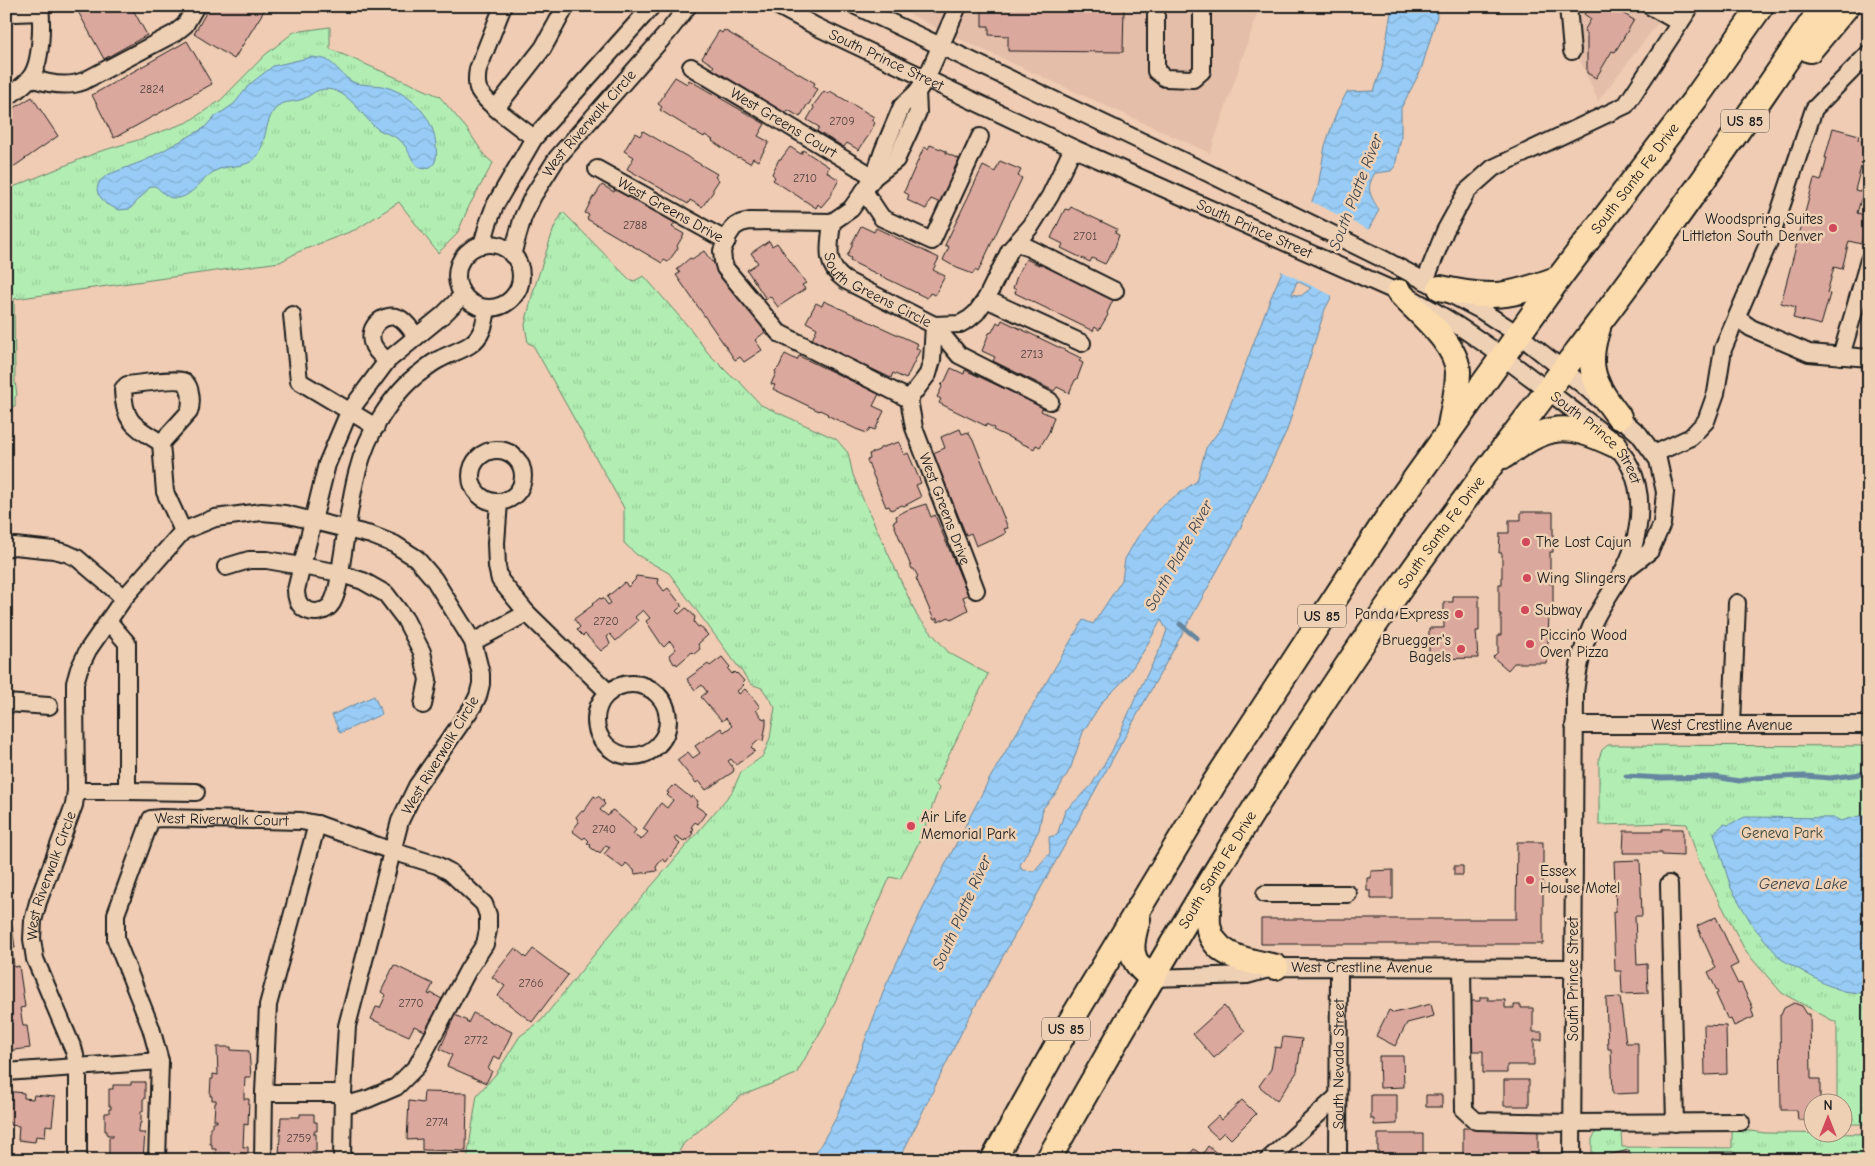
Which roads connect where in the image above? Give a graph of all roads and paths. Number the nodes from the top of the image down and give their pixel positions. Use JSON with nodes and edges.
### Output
{"nodes":[{"id":1,"x":196,"y":6,"type":"edge"},
{"id":2,"x":503,"y":6,"type":"edge"},
{"id":3,"x":566,"y":6,"type":"edge"},
{"id":4,"x":652,"y":6,"type":"edge"},
{"id":5,"x":688,"y":6,"type":"edge"},
{"id":6,"x":778,"y":6,"type":"edge"},
{"id":7,"x":856,"y":6,"type":"edge"},
{"id":8,"x":958,"y":6,"type":"edge"},
{"id":9,"x":1156,"y":6,"type":"edge"},
{"id":10,"x":1202,"y":6,"type":"edge"},
{"id":11,"x":1568,"y":6,"type":"edge"},
{"id":12,"x":1650,"y":6,"type":"edge"},
{"id":13,"x":1691,"y":6,"type":"edge"},
{"id":14,"x":1750,"y":6,"type":"edge"},
{"id":15,"x":1761,"y":6,"type":"edge"},
{"id":16,"x":1823,"y":6,"type":"edge"},
{"id":17,"x":1847,"y":6,"type":"edge"},
{"id":18,"x":40,"y":9,"type":"edge"},
{"id":19,"x":6,"y":12,"type":"edge"},
{"id":20,"x":1680,"y":23,"type":"junction"},
{"id":21,"x":941,"y":48,"type":"junction"},
{"id":22,"x":1572,"y":51,"type":"dead end"},
{"id":23,"x":1866,"y":61,"type":"edge"},
{"id":24,"x":691,"y":67,"type":"dead end"},
{"id":25,"x":31,"y":78,"type":"junction"},
{"id":26,"x":922,"y":86,"type":"junction"},
{"id":27,"x":6,"y":98,"type":"edge"},
{"id":28,"x":1696,"y":98,"type":"junction"},
{"id":29,"x":496,"y":108,"type":"junction"},
{"id":30,"x":980,"y":137,"type":"dead end"},
{"id":31,"x":534,"y":138,"type":"junction"},
{"id":32,"x":1073,"y":148,"type":"junction"},
{"id":33,"x":598,"y":169,"type":"dead end"},
{"id":34,"x":874,"y":177,"type":"junction"},
{"id":35,"x":864,"y":191,"type":"junction"},
{"id":36,"x":832,"y":222,"type":"junction"},
{"id":37,"x":1664,"y":234,"type":"junction"},
{"id":38,"x":727,"y":241,"type":"junction"},
{"id":39,"x":1017,"y":242,"type":"junction"},
{"id":40,"x":482,"y":245,"type":"junction"},
{"id":41,"x":512,"y":254,"type":"junction"},
{"id":42,"x":1869,"y":260,"type":"edge"},
{"id":43,"x":1559,"y":278,"type":"junction"},
{"id":44,"x":1433,"y":285,"type":"junction"},
{"id":45,"x":1115,"y":291,"type":"dead end"},
{"id":46,"x":1399,"y":292,"type":"junction"},
{"id":47,"x":463,"y":295,"type":"junction"},
{"id":48,"x":986,"y":299,"type":"junction"},
{"id":49,"x":487,"y":308,"type":"junction"},
{"id":50,"x":292,"y":314,"type":"dead end"},
{"id":51,"x":1736,"y":318,"type":"junction"},
{"id":52,"x":1601,"y":319,"type":"junction"},
{"id":53,"x":934,"y":325,"type":"junction"},
{"id":54,"x":1519,"y":335,"type":"junction"},
{"id":55,"x":416,"y":336,"type":"junction"},
{"id":56,"x":1082,"y":343,"type":"dead end"},
{"id":57,"x":1841,"y":356,"type":"junction"},
{"id":58,"x":1502,"y":358,"type":"junction"},
{"id":59,"x":1869,"y":358,"type":"edge"},
{"id":60,"x":387,"y":360,"type":"junction"},
{"id":61,"x":1564,"y":370,"type":"junction"},
{"id":62,"x":1547,"y":391,"type":"junction"},
{"id":63,"x":909,"y":399,"type":"junction"},
{"id":64,"x":1050,"y":401,"type":"dead end"},
{"id":65,"x":349,"y":412,"type":"junction"},
{"id":66,"x":1619,"y":417,"type":"junction"},
{"id":67,"x":376,"y":427,"type":"junction"},
{"id":68,"x":1450,"y":430,"type":"junction"},
{"id":69,"x":161,"y":443,"type":"junction"},
{"id":70,"x":1615,"y":445,"type":"junction"},
{"id":71,"x":1654,"y":454,"type":"junction"},
{"id":72,"x":1488,"y":468,"type":"junction"},
{"id":73,"x":499,"y":502,"type":"dead end"},
{"id":74,"x":314,"y":522,"type":"junction"},
{"id":75,"x":347,"y":528,"type":"junction"},
{"id":76,"x":183,"y":531,"type":"junction"},
{"id":77,"x":6,"y":548,"type":"edge"},
{"id":78,"x":226,"y":567,"type":"dead end"},
{"id":79,"x":302,"y":568,"type":"junction"},
{"id":80,"x":1625,"y":570,"type":"junction"},
{"id":81,"x":338,"y":581,"type":"junction"},
{"id":82,"x":976,"y":590,"type":"dead end"},
{"id":83,"x":124,"y":598,"type":"junction"},
{"id":84,"x":1736,"y":603,"type":"dead end"},
{"id":85,"x":527,"y":613,"type":"junction"},
{"id":86,"x":108,"y":621,"type":"junction"},
{"id":87,"x":473,"y":642,"type":"junction"},
{"id":88,"x":609,"y":693,"type":"junction"},
{"id":89,"x":6,"y":703,"type":"edge"},
{"id":90,"x":422,"y":705,"type":"dead end"},
{"id":91,"x":48,"y":706,"type":"dead end"},
{"id":92,"x":1732,"y":724,"type":"junction"},
{"id":93,"x":1574,"y":725,"type":"junction"},
{"id":94,"x":1869,"y":725,"type":"edge"},
{"id":95,"x":76,"y":791,"type":"junction"},
{"id":96,"x":127,"y":791,"type":"junction"},
{"id":97,"x":196,"y":792,"type":"dead end"},
{"id":98,"x":317,"y":824,"type":"junction"},
{"id":99,"x":392,"y":851,"type":"junction"},
{"id":100,"x":1210,"y":884,"type":"junction"},
{"id":101,"x":1668,"y":884,"type":"dead end"},
{"id":102,"x":1265,"y":894,"type":"dead end"},
{"id":103,"x":1348,"y":894,"type":"dead end"},
{"id":104,"x":1143,"y":900,"type":"junction"},
{"id":105,"x":1276,"y":967,"type":"junction"},
{"id":106,"x":1339,"y":967,"type":"junction"},
{"id":107,"x":1462,"y":967,"type":"junction"},
{"id":108,"x":1573,"y":968,"type":"junction"},
{"id":109,"x":1153,"y":978,"type":"junction"},
{"id":110,"x":160,"y":1061,"type":"junction"},
{"id":111,"x":78,"y":1068,"type":"junction"},
{"id":112,"x":6,"y":1072,"type":"edge"},
{"id":113,"x":264,"y":1093,"type":"junction"},
{"id":114,"x":1338,"y":1096,"type":"junction"},
{"id":115,"x":343,"y":1099,"type":"junction"},
{"id":116,"x":1741,"y":1122,"type":"dead end"},
{"id":117,"x":1572,"y":1123,"type":"junction"},
{"id":118,"x":1675,"y":1123,"type":"junction"},
{"id":119,"x":78,"y":1160,"type":"edge"},
{"id":120,"x":157,"y":1160,"type":"edge"},
{"id":121,"x":264,"y":1160,"type":"edge"},
{"id":122,"x":342,"y":1160,"type":"edge"},
{"id":123,"x":993,"y":1160,"type":"edge"},
{"id":124,"x":1048,"y":1160,"type":"edge"},
{"id":125,"x":1268,"y":1160,"type":"edge"},
{"id":126,"x":1338,"y":1160,"type":"edge"},
{"id":127,"x":1572,"y":1160,"type":"edge"}],
"edges":[{"from":1,"to":25,"type":"street"},
{"from":2,"to":29,"type":"street"},
{"from":3,"to":29,"type":"street"},
{"from":4,"to":31,"type":"street","name":"West Riverwalk Circle"},
{"from":5,"to":41,"type":"street","name":"West Riverwalk Circle"},
{"from":6,"to":26,"type":"street","name":"South Prince Street"},
{"from":7,"to":21,"type":"street","name":"South Prince Street"},
{"from":8,"to":21,"type":"street","name":"South Greens Circle"},
{"from":9,"to":10,"type":"street"},
{"from":11,"to":22,"type":"street"},
{"from":12,"to":20,"type":"street"},
{"from":13,"to":20,"type":"street"},
{"from":14,"to":28,"type":"highway"},
{"from":15,"to":28,"type":"highway","name":"South Santa Fe Drive","number":"US 85"},
{"from":16,"to":37,"type":"highway","name":"South Santa Fe Drive","number":"US 85"},
{"from":17,"to":37,"type":"highway"},
{"from":18,"to":19,"type":"street"},
{"from":18,"to":25,"type":"street"},
{"from":20,"to":44,"type":"street"},
{"from":21,"to":26,"type":"street","name":"South Greens Circle"},
{"from":21,"to":44,"type":"street","name":"South Prince Street"},
{"from":23,"to":51,"type":"street"},
{"from":24,"to":34,"type":"street","name":"West Greens Court"},
{"from":25,"to":27,"type":"street"},
{"from":26,"to":32,"type":"street","name":"South Prince Street"},
{"from":26,"to":34,"type":"street","name":"South Greens Circle"},
{"from":28,"to":43,"type":"highway","name":"South Santa Fe Drive","number":"US 85"},
{"from":29,"to":31,"type":"street"},
{"from":30,"to":35,"type":"street"},
{"from":31,"to":40,"type":"street","name":"West Riverwalk Circle"},
{"from":32,"to":39,"type":"street","name":"South Greens Circle"},
{"from":32,"to":46,"type":"street","name":"South Prince Street"},
{"from":33,"to":38,"type":"street","name":"West Greens Drive"},
{"from":34,"to":35,"type":"street","name":"South Greens Circle"},
{"from":35,"to":36,"type":"street","name":"South Greens Circle"},
{"from":36,"to":38,"type":"street"},
{"from":36,"to":53,"type":"street","name":"South Greens Circle"},
{"from":37,"to":52,"type":"highway","name":"South Santa Fe Drive","number":"US 85"},
{"from":38,"to":63,"type":"street","name":"West Greens Drive"},
{"from":39,"to":45,"type":"street"},
{"from":39,"to":48,"type":"street","name":"South Greens Circle"},
{"from":40,"to":41,"type":"street"},
{"from":40,"to":47,"type":"street"},
{"from":41,"to":49,"type":"street"},
{"from":42,"to":57,"type":"street"},
{"from":43,"to":44,"type":"highway"},
{"from":43,"to":54,"type":"highway","name":"South Santa Fe Drive","number":"US 85"},
{"from":44,"to":54,"type":"street","name":"South Prince Street"},
{"from":46,"to":58,"type":"street","name":"South Prince Street"},
{"from":46,"to":68,"type":"highway"},
{"from":47,"to":49,"type":"street"},
{"from":47,"to":55,"type":"street"},
{"from":48,"to":53,"type":"street","name":"South Greens Circle"},
{"from":48,"to":56,"type":"street"},
{"from":49,"to":67,"type":"street"},
{"from":50,"to":65,"type":"street"},
{"from":51,"to":57,"type":"street"},
{"from":51,"to":71,"type":"street"},
{"from":52,"to":61,"type":"highway","name":"South Santa Fe Drive","number":"US 85"},
{"from":52,"to":66,"type":"highway"},
{"from":53,"to":63,"type":"street"},
{"from":53,"to":64,"type":"street"},
{"from":54,"to":58,"type":"highway","name":"South Santa Fe Drive","number":"US 85"},
{"from":54,"to":61,"type":"street","name":"South Prince Street"},
{"from":55,"to":60,"type":"street"},
{"from":55,"to":60,"type":"street"},
{"from":57,"to":59,"type":"street"},
{"from":58,"to":62,"type":"street","name":"South Prince Street"},
{"from":58,"to":68,"type":"highway","name":"South Santa Fe Drive","number":"US 85"},
{"from":60,"to":65,"type":"street"},
{"from":61,"to":62,"type":"highway","name":"South Santa Fe Drive","number":"US 85"},
{"from":61,"to":66,"type":"street","name":"South Prince Street"},
{"from":62,"to":70,"type":"street","name":"South Prince Street"},
{"from":62,"to":72,"type":"highway","name":"South Santa Fe Drive","number":"US 85"},
{"from":63,"to":82,"type":"street","name":"West Greens Drive"},
{"from":65,"to":67,"type":"street"},
{"from":65,"to":74,"type":"street"},
{"from":66,"to":71,"type":"street","name":"South Prince Street"},
{"from":67,"to":75,"type":"street"},
{"from":68,"to":104,"type":"highway","name":"South Santa Fe Drive","number":"US 85"},
{"from":69,"to":69,"type":"street"},
{"from":69,"to":76,"type":"street"},
{"from":70,"to":72,"type":"highway"},
{"from":70,"to":80,"type":"street","name":"South Prince Street"},
{"from":71,"to":80,"type":"street","name":"South Prince Street"},
{"from":72,"to":100,"type":"highway","name":"South Santa Fe Drive","number":"US 85"},
{"from":73,"to":85,"type":"street"},
{"from":74,"to":75,"type":"street","name":"West Riverwalk Circle"},
{"from":74,"to":76,"type":"street","name":"West Riverwalk Circle"},
{"from":74,"to":79,"type":"street"},
{"from":75,"to":81,"type":"street"},
{"from":75,"to":87,"type":"street","name":"West Riverwalk Circle"},
{"from":76,"to":83,"type":"street","name":"West Riverwalk Circle"},
{"from":77,"to":83,"type":"street"},
{"from":78,"to":79,"type":"street"},
{"from":79,"to":81,"type":"street"},
{"from":79,"to":81,"type":"street"},
{"from":80,"to":93,"type":"street","name":"South Prince Street"},
{"from":81,"to":90,"type":"street"},
{"from":83,"to":86,"type":"street","name":"West Riverwalk Circle"},
{"from":84,"to":92,"type":"street"},
{"from":85,"to":87,"type":"street"},
{"from":85,"to":88,"type":"street"},
{"from":86,"to":95,"type":"street","name":"West Riverwalk Circle"},
{"from":86,"to":96,"type":"street"},
{"from":87,"to":99,"type":"street","name":"West Riverwalk Circle"},
{"from":88,"to":88,"type":"street"},
{"from":89,"to":91,"type":"street"},
{"from":92,"to":93,"type":"street","name":"West Crestline Avenue"},
{"from":92,"to":94,"type":"street","name":"West Crestline Avenue"},
{"from":93,"to":108,"type":"street","name":"South Prince Street"},
{"from":95,"to":96,"type":"street"},
{"from":95,"to":111,"type":"street","name":"West Riverwalk Circle"},
{"from":96,"to":97,"type":"street"},
{"from":98,"to":99,"type":"street","name":"West Riverwalk Court"},
{"from":98,"to":110,"type":"street","name":"West Riverwalk Court"},
{"from":98,"to":113,"type":"street"},
{"from":99,"to":115,"type":"street","name":"West Riverwalk Circle"},
{"from":99,"to":115,"type":"street","name":"West Riverwalk Court"},
{"from":100,"to":105,"type":"highway"},
{"from":100,"to":109,"type":"highway","name":"South Santa Fe Drive","number":"US 85"},
{"from":101,"to":118,"type":"street"},
{"from":102,"to":103,"type":"street"},
{"from":104,"to":109,"type":"highway"},
{"from":104,"to":123,"type":"highway","name":"South Santa Fe Drive","number":"US 85"},
{"from":105,"to":106,"type":"street","name":"West Crestline Avenue"},
{"from":105,"to":109,"type":"street","name":"West Crestline Avenue"},
{"from":106,"to":107,"type":"street","name":"West Crestline Avenue"},
{"from":106,"to":114,"type":"street","name":"South Nevada Street"},
{"from":107,"to":108,"type":"street","name":"West Crestline Avenue"},
{"from":107,"to":117,"type":"street"},
{"from":108,"to":117,"type":"street","name":"South Prince Street"},
{"from":109,"to":124,"type":"highway","name":"South Santa Fe Drive","number":"US 85"},
{"from":110,"to":111,"type":"street"},
{"from":110,"to":120,"type":"street","name":"West Riverwalk Court"},
{"from":111,"to":112,"type":"street"},
{"from":111,"to":119,"type":"street","name":"West Riverwalk Circle"},
{"from":113,"to":115,"type":"street","name":"West Riverwalk Court"},
{"from":113,"to":121,"type":"street"},
{"from":114,"to":125,"type":"street"},
{"from":114,"to":126,"type":"street","name":"South Nevada Street"},
{"from":115,"to":122,"type":"street","name":"West Riverwalk Circle"},
{"from":116,"to":118,"type":"street"},
{"from":117,"to":118,"type":"street"},
{"from":117,"to":127,"type":"street","name":"South Prince Street"}]}
